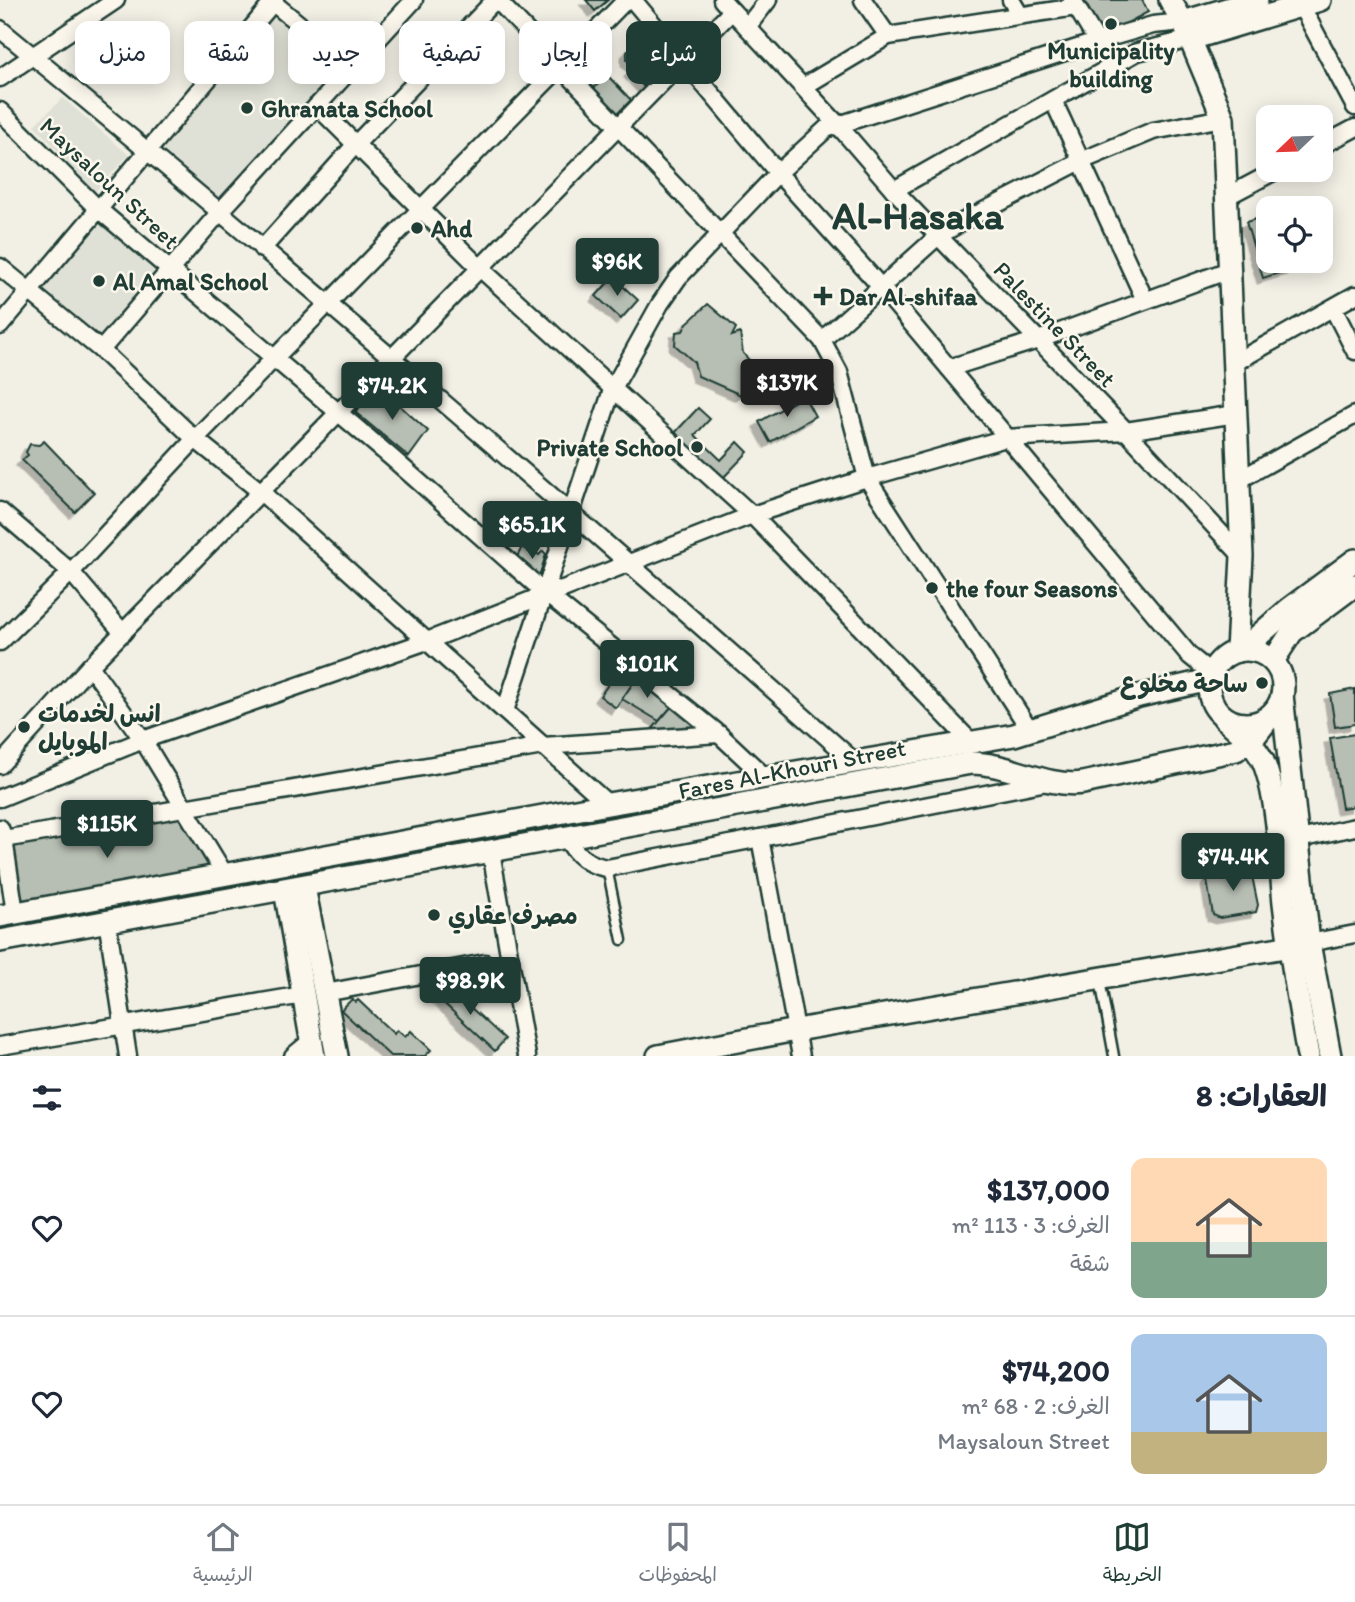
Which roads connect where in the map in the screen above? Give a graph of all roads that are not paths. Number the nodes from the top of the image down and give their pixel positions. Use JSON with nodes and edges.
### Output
{"nodes":[{"id":1,"x":116,"y":0,"type":"edge"},
{"id":2,"x":414,"y":0,"type":"edge"},
{"id":3,"x":496,"y":0,"type":"edge"},
{"id":4,"x":626,"y":0,"type":"edge"},
{"id":5,"x":633,"y":0,"type":"edge"},
{"id":6,"x":768,"y":0,"type":"edge"},
{"id":7,"x":863,"y":0,"type":"edge"},
{"id":8,"x":1011,"y":0,"type":"edge"},
{"id":9,"x":1170,"y":0,"type":"edge"},
{"id":10,"x":1257,"y":0,"type":"edge"},
{"id":11,"x":273,"y":1,"type":"edge"},
{"id":12,"x":1306,"y":2,"type":"edge"},
{"id":13,"x":1074,"y":3,"type":"edge"},
{"id":14,"x":727,"y":5,"type":"edge"},
{"id":15,"x":1020,"y":15,"type":"junction"},
{"id":16,"x":297,"y":21,"type":"edge"},
{"id":17,"x":606,"y":21,"type":"edge"},
{"id":18,"x":651,"y":21,"type":"edge"},
{"id":19,"x":714,"y":21,"type":"edge"},
{"id":20,"x":519,"y":23,"type":"edge"},
{"id":21,"x":747,"y":27,"type":"junction"},
{"id":22,"x":0,"y":29,"type":"edge"},
{"id":23,"x":1187,"y":31,"type":"junction"},
{"id":24,"x":385,"y":32,"type":"edge"},
{"id":25,"x":888,"y":36,"type":"junction"},
{"id":26,"x":1097,"y":43,"type":"junction"},
{"id":27,"x":32,"y":56,"type":"junction"},
{"id":28,"x":1112,"y":66,"type":"junction"},
{"id":29,"x":0,"y":78,"type":"edge"},
{"id":30,"x":337,"y":84,"type":"edge"},
{"id":31,"x":545,"y":84,"type":"edge"},
{"id":32,"x":578,"y":84,"type":"edge"},
{"id":33,"x":660,"y":84,"type":"edge"},
{"id":34,"x":704,"y":84,"type":"edge"},
{"id":35,"x":803,"y":87,"type":"junction"},
{"id":36,"x":1053,"y":100,"type":"junction"},
{"id":37,"x":317,"y":106,"type":"junction"},
{"id":38,"x":1355,"y":107,"type":"edge"},
{"id":39,"x":0,"y":111,"type":"edge"},
{"id":40,"x":1223,"y":118,"type":"junction"},
{"id":41,"x":838,"y":125,"type":"junction"},
{"id":42,"x":619,"y":126,"type":"junction"},
{"id":43,"x":1355,"y":128,"type":"edge"},
{"id":44,"x":1334,"y":139,"type":"edge"},
{"id":45,"x":356,"y":144,"type":"junction"},
{"id":46,"x":146,"y":152,"type":"junction"},
{"id":47,"x":1081,"y":161,"type":"junction"},
{"id":48,"x":778,"y":173,"type":"junction"},
{"id":49,"x":1256,"y":181,"type":"edge"},
{"id":50,"x":894,"y":190,"type":"junction"},
{"id":51,"x":1226,"y":197,"type":"junction"},
{"id":52,"x":97,"y":208,"type":"junction"},
{"id":53,"x":423,"y":209,"type":"junction"},
{"id":54,"x":219,"y":213,"type":"junction"},
{"id":55,"x":720,"y":233,"type":"junction"},
{"id":56,"x":938,"y":236,"type":"junction"},
{"id":57,"x":262,"y":249,"type":"junction"},
{"id":58,"x":0,"y":267,"type":"edge"},
{"id":59,"x":480,"y":268,"type":"junction"},
{"id":60,"x":169,"y":270,"type":"junction"},
{"id":61,"x":1229,"y":270,"type":"junction"},
{"id":62,"x":881,"y":287,"type":"junction"},
{"id":63,"x":29,"y":292,"type":"junction"},
{"id":64,"x":1355,"y":295,"type":"edge"},
{"id":65,"x":1145,"y":300,"type":"junction"},
{"id":66,"x":328,"y":304,"type":"junction"},
{"id":67,"x":1333,"y":308,"type":"junction"},
{"id":68,"x":0,"y":326,"type":"edge"},
{"id":69,"x":822,"y":340,"type":"junction"},
{"id":70,"x":1038,"y":340,"type":"junction"},
{"id":71,"x":100,"y":350,"type":"junction"},
{"id":72,"x":1355,"y":351,"type":"edge"},
{"id":73,"x":392,"y":358,"type":"junction"},
{"id":74,"x":275,"y":359,"type":"junction"},
{"id":75,"x":1234,"y":363,"type":"junction"},
{"id":76,"x":949,"y":368,"type":"junction"},
{"id":77,"x":612,"y":390,"type":"junction"},
{"id":78,"x":338,"y":413,"type":"junction"},
{"id":79,"x":1236,"y":414,"type":"junction"},
{"id":80,"x":1355,"y":415,"type":"edge"},
{"id":81,"x":1126,"y":430,"type":"junction"},
{"id":82,"x":1006,"y":438,"type":"junction"},
{"id":83,"x":195,"y":439,"type":"junction"},
{"id":84,"x":867,"y":478,"type":"junction"},
{"id":85,"x":1239,"y":480,"type":"junction"},
{"id":86,"x":261,"y":492,"type":"junction"},
{"id":87,"x":0,"y":511,"type":"edge"},
{"id":88,"x":572,"y":512,"type":"junction"},
{"id":89,"x":752,"y":515,"type":"junction"},
{"id":90,"x":1242,"y":556,"type":"junction"},
{"id":91,"x":1355,"y":560,"type":"edge"},
{"id":92,"x":630,"y":564,"type":"junction"},
{"id":93,"x":71,"y":572,"type":"junction"},
{"id":94,"x":1355,"y":585,"type":"edge"},
{"id":95,"x":544,"y":592,"type":"junction"},
{"id":96,"x":123,"y":633,"type":"junction"},
{"id":97,"x":427,"y":641,"type":"junction"},
{"id":98,"x":0,"y":642,"type":"edge"},
{"id":99,"x":1239,"y":650,"type":"junction"},
{"id":100,"x":1273,"y":661,"type":"junction"},
{"id":101,"x":90,"y":666,"type":"junction"},
{"id":102,"x":1210,"y":677,"type":"junction"},
{"id":103,"x":1278,"y":704,"type":"junction"},
{"id":104,"x":505,"y":711,"type":"junction"},
{"id":105,"x":1224,"y":718,"type":"junction"},
{"id":106,"x":1030,"y":730,"type":"junction"},
{"id":107,"x":719,"y":734,"type":"junction"},
{"id":108,"x":143,"y":740,"type":"junction"},
{"id":109,"x":1249,"y":741,"type":"junction"},
{"id":110,"x":971,"y":742,"type":"junction"},
{"id":111,"x":543,"y":746,"type":"junction"},
{"id":112,"x":1228,"y":753,"type":"junction"},
{"id":113,"x":855,"y":762,"type":"junction"},
{"id":114,"x":0,"y":765,"type":"edge"},
{"id":115,"x":765,"y":777,"type":"junction"},
{"id":116,"x":1052,"y":780,"type":"junction"},
{"id":117,"x":1272,"y":794,"type":"junction"},
{"id":118,"x":0,"y":798,"type":"edge"},
{"id":119,"x":608,"y":804,"type":"junction"},
{"id":120,"x":184,"y":808,"type":"junction"},
{"id":121,"x":1355,"y":827,"type":"edge"},
{"id":122,"x":2,"y":834,"type":"edge"},
{"id":123,"x":567,"y":838,"type":"junction"},
{"id":124,"x":760,"y":838,"type":"junction"},
{"id":125,"x":1298,"y":839,"type":"junction"},
{"id":126,"x":491,"y":852,"type":"junction"},
{"id":127,"x":607,"y":868,"type":"junction"},
{"id":128,"x":225,"y":875,"type":"junction"},
{"id":129,"x":295,"y":888,"type":"junction"},
{"id":130,"x":8,"y":915,"type":"edge"},
{"id":131,"x":107,"y":920,"type":"junction"},
{"id":132,"x":1355,"y":934,"type":"edge"},
{"id":133,"x":622,"y":940,"type":"dead end"},
{"id":134,"x":0,"y":941,"type":"edge"},
{"id":135,"x":1299,"y":944,"type":"junction"},
{"id":136,"x":485,"y":963,"type":"dead end"},
{"id":137,"x":1099,"y":978,"type":"junction"},
{"id":138,"x":324,"y":993,"type":"junction"},
{"id":139,"x":303,"y":995,"type":"junction"},
{"id":140,"x":123,"y":1025,"type":"junction"},
{"id":141,"x":796,"y":1030,"type":"junction"},
{"id":142,"x":0,"y":1046,"type":"edge"},
{"id":143,"x":313,"y":1049,"type":"edge"},
{"id":144,"x":128,"y":1056,"type":"edge"},
{"id":145,"x":293,"y":1056,"type":"edge"},
{"id":146,"x":337,"y":1056,"type":"edge"},
{"id":147,"x":527,"y":1056,"type":"edge"},
{"id":148,"x":658,"y":1056,"type":"edge"},
{"id":149,"x":801,"y":1056,"type":"edge"},
{"id":150,"x":1114,"y":1056,"type":"edge"},
{"id":151,"x":1308,"y":1056,"type":"edge"},
{"id":152,"x":1330,"y":1056,"type":"edge"}],
"edges":[{"from":1,"to":27,"type":"street"},
{"from":2,"to":24,"type":"street"},
{"from":3,"to":20,"type":"street"},
{"from":3,"to":45,"type":"street"},
{"from":4,"to":17,"type":"street"},
{"from":5,"to":18,"type":"street"},
{"from":6,"to":21,"type":"street"},
{"from":7,"to":25,"type":"street"},
{"from":8,"to":15,"type":"street"},
{"from":9,"to":23,"type":"street"},
{"from":10,"to":23,"type":"street"},
{"from":11,"to":16,"type":"street"},
{"from":11,"to":46,"type":"street"},
{"from":12,"to":23,"type":"street"},
{"from":12,"to":38,"type":"street"},
{"from":13,"to":15,"type":"street"},
{"from":13,"to":26,"type":"street"},
{"from":14,"to":19,"type":"street"},
{"from":14,"to":21,"type":"street","name":"Palestine Street"},
{"from":15,"to":25,"type":"street"},
{"from":21,"to":35,"type":"street","name":"Palestine Street"},
{"from":22,"to":27,"type":"street"},
{"from":23,"to":26,"type":"street"},
{"from":23,"to":28,"type":"street"},
{"from":23,"to":40,"type":"street"},
{"from":25,"to":35,"type":"street"},
{"from":26,"to":28,"type":"street"},
{"from":26,"to":41,"type":"street"},
{"from":27,"to":29,"type":"street"},
{"from":27,"to":46,"type":"street"},
{"from":28,"to":36,"type":"street"},
{"from":30,"to":37,"type":"street"},
{"from":31,"to":53,"type":"street"},
{"from":32,"to":42,"type":"street"},
{"from":33,"to":42,"type":"street"},
{"from":34,"to":48,"type":"street"},
{"from":35,"to":41,"type":"street","name":"Palestine Street"},
{"from":36,"to":47,"type":"street"},
{"from":36,"to":50,"type":"street"},
{"from":37,"to":45,"type":"street"},
{"from":37,"to":54,"type":"street"},
{"from":39,"to":52,"type":"street","name":"Maysaloun Street"},
{"from":40,"to":47,"type":"street"},
{"from":40,"to":51,"type":"street"},
{"from":41,"to":48,"type":"street"},
{"from":41,"to":50,"type":"street","name":"Palestine Street"},
{"from":42,"to":55,"type":"street"},
{"from":42,"to":59,"type":"street"},
{"from":43,"to":44,"type":"street"},
{"from":45,"to":53,"type":"street"},
{"from":45,"to":57,"type":"street"},
{"from":46,"to":52,"type":"street"},
{"from":46,"to":54,"type":"street"},
{"from":47,"to":56,"type":"street"},
{"from":47,"to":65,"type":"street"},
{"from":48,"to":55,"type":"street"},
{"from":48,"to":62,"type":"street"},
{"from":49,"to":51,"type":"street"},
{"from":50,"to":56,"type":"street","name":"Palestine Street"},
{"from":51,"to":61,"type":"street"},
{"from":52,"to":60,"type":"street","name":"Maysaloun Street"},
{"from":52,"to":63,"type":"street"},
{"from":53,"to":59,"type":"street"},
{"from":53,"to":66,"type":"street"},
{"from":54,"to":57,"type":"street"},
{"from":54,"to":60,"type":"street"},
{"from":55,"to":69,"type":"street"},
{"from":55,"to":77,"type":"street"},
{"from":56,"to":62,"type":"street"},
{"from":56,"to":70,"type":"street","name":"Palestine Street"},
{"from":57,"to":66,"type":"street"},
{"from":58,"to":63,"type":"street"},
{"from":59,"to":73,"type":"street"},
{"from":59,"to":77,"type":"street"},
{"from":60,"to":71,"type":"street"},
{"from":60,"to":74,"type":"street","name":"Maysaloun Street"},
{"from":61,"to":65,"type":"street"},
{"from":61,"to":75,"type":"street"},
{"from":62,"to":69,"type":"street"},
{"from":62,"to":76,"type":"street"},
{"from":63,"to":68,"type":"street"},
{"from":63,"to":71,"type":"street"},
{"from":64,"to":67,"type":"street"},
{"from":65,"to":70,"type":"street"},
{"from":66,"to":73,"type":"street"},
{"from":66,"to":74,"type":"street"},
{"from":67,"to":72,"type":"street"},
{"from":67,"to":75,"type":"street"},
{"from":69,"to":84,"type":"street"},
{"from":70,"to":76,"type":"street"},
{"from":70,"to":81,"type":"street","name":"Palestine Street"},
{"from":71,"to":83,"type":"street"},
{"from":73,"to":78,"type":"street"},
{"from":73,"to":88,"type":"street"},
{"from":74,"to":78,"type":"street","name":"Maysaloun Street"},
{"from":74,"to":83,"type":"street"},
{"from":75,"to":79,"type":"street"},
{"from":76,"to":82,"type":"street"},
{"from":77,"to":88,"type":"street"},
{"from":77,"to":89,"type":"street"},
{"from":78,"to":86,"type":"street"},
{"from":78,"to":95,"type":"street","name":"Maysaloun Street"},
{"from":79,"to":81,"type":"street"},
{"from":79,"to":85,"type":"street"},
{"from":80,"to":85,"type":"street"},
{"from":81,"to":82,"type":"street"},
{"from":81,"to":90,"type":"street","name":"Palestine Street"},
{"from":82,"to":84,"type":"street"},
{"from":82,"to":102,"type":"street"},
{"from":83,"to":86,"type":"street"},
{"from":83,"to":93,"type":"street"},
{"from":84,"to":89,"type":"street"},
{"from":84,"to":106,"type":"street"},
{"from":85,"to":90,"type":"street"},
{"from":86,"to":96,"type":"street"},
{"from":86,"to":97,"type":"street"},
{"from":87,"to":93,"type":"street"},
{"from":88,"to":92,"type":"street"},
{"from":88,"to":95,"type":"street"},
{"from":89,"to":92,"type":"street"},
{"from":89,"to":110,"type":"street"},
{"from":90,"to":99,"type":"street"},
{"from":91,"to":99,"type":"street"},
{"from":92,"to":95,"type":"street"},
{"from":92,"to":113,"type":"street"},
{"from":93,"to":96,"type":"street"},
{"from":93,"to":98,"type":"street"},
{"from":94,"to":100,"type":"street"},
{"from":95,"to":97,"type":"street"},
{"from":95,"to":104,"type":"street"},
{"from":95,"to":107,"type":"street","name":"Maysaloun Street"},
{"from":96,"to":101,"type":"street"},
{"from":97,"to":104,"type":"street"},
{"from":97,"to":108,"type":"street"},
{"from":99,"to":100,"type":"street"},
{"from":99,"to":102,"type":"street"},
{"from":100,"to":103,"type":"street"},
{"from":101,"to":108,"type":"street"},
{"from":101,"to":114,"type":"street"},
{"from":102,"to":105,"type":"street"},
{"from":102,"to":106,"type":"street"},
{"from":103,"to":105,"type":"street"},
{"from":103,"to":109,"type":"street","name":"Fares Al-Khouri Street"},
{"from":103,"to":125,"type":"street"},
{"from":104,"to":111,"type":"street"},
{"from":105,"to":109,"type":"street"},
{"from":106,"to":110,"type":"street"},
{"from":107,"to":111,"type":"street"},
{"from":107,"to":115,"type":"street","name":"Maysaloun Street"},
{"from":108,"to":118,"type":"street"},
{"from":108,"to":120,"type":"street"},
{"from":109,"to":112,"type":"street","name":"Fares Al-Khouri Street"},
{"from":109,"to":117,"type":"street"},
{"from":110,"to":113,"type":"street"},
{"from":111,"to":119,"type":"street"},
{"from":111,"to":120,"type":"street"},
{"from":112,"to":116,"type":"street","name":"Fares Al-Khouri Street"},
{"from":112,"to":117,"type":"street"},
{"from":113,"to":115,"type":"street"},
{"from":115,"to":119,"type":"street"},
{"from":116,"to":123,"type":"street","name":"Fares Al-Khouri Street"},
{"from":116,"to":124,"type":"street"},
{"from":117,"to":135,"type":"street"},
{"from":119,"to":128,"type":"street"},
{"from":120,"to":122,"type":"street"},
{"from":120,"to":128,"type":"street"},
{"from":121,"to":125,"type":"street"},
{"from":122,"to":130,"type":"street"},
{"from":123,"to":126,"type":"street","name":"Fares Al-Khouri Street"},
{"from":123,"to":127,"type":"street"},
{"from":124,"to":127,"type":"street"},
{"from":124,"to":141,"type":"street"},
{"from":125,"to":135,"type":"street"},
{"from":126,"to":129,"type":"street","name":"Fares Al-Khouri Street"},
{"from":126,"to":147,"type":"street"},
{"from":127,"to":133,"type":"lane"},
{"from":128,"to":130,"type":"street"},
{"from":129,"to":131,"type":"street","name":"Fares Al-Khouri Street"},
{"from":129,"to":138,"type":"street"},
{"from":129,"to":139,"type":"street"},
{"from":131,"to":134,"type":"street","name":"Fares Al-Khouri Street"},
{"from":131,"to":140,"type":"street"},
{"from":132,"to":135,"type":"street"},
{"from":135,"to":137,"type":"street"},
{"from":135,"to":151,"type":"street"},
{"from":135,"to":152,"type":"street"},
{"from":136,"to":138,"type":"street"},
{"from":137,"to":141,"type":"street"},
{"from":137,"to":150,"type":"lane"},
{"from":138,"to":146,"type":"street"},
{"from":139,"to":140,"type":"street"},
{"from":139,"to":143,"type":"street"},
{"from":140,"to":142,"type":"street"},
{"from":140,"to":144,"type":"street"},
{"from":141,"to":148,"type":"street"},
{"from":141,"to":149,"type":"street"},
{"from":143,"to":145,"type":"street"}]}
